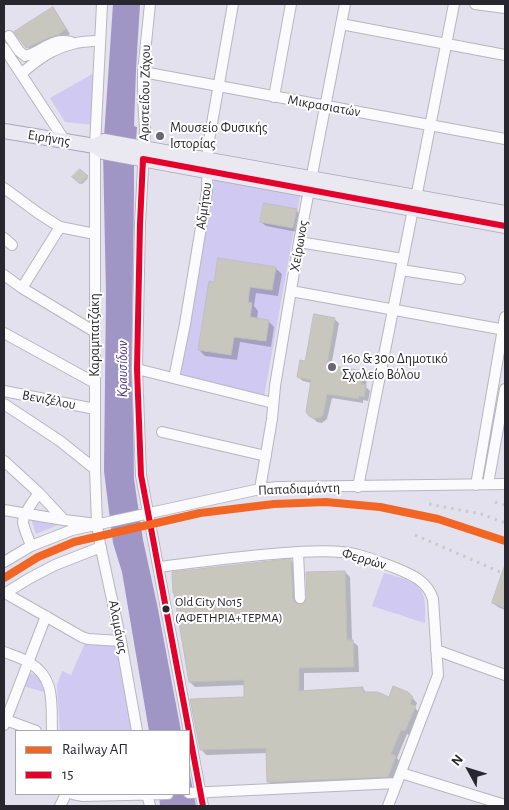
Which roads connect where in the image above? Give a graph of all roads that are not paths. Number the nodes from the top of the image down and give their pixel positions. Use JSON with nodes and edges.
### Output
{"nodes":[{"id":1,"x":102,"y":4,"type":"edge"},
{"id":2,"x":150,"y":4,"type":"edge"},
{"id":3,"x":233,"y":4,"type":"edge"},
{"id":4,"x":291,"y":4,"type":"edge"},
{"id":5,"x":345,"y":4,"type":"edge"},
{"id":6,"x":454,"y":4,"type":"edge"},
{"id":7,"x":476,"y":4,"type":"edge"},
{"id":8,"x":505,"y":8,"type":"edge"},
{"id":9,"x":341,"y":24,"type":"junction"},
{"id":10,"x":9,"y":36,"type":"dead end"},
{"id":11,"x":100,"y":40,"type":"junction"},
{"id":12,"x":74,"y":43,"type":"junction"},
{"id":13,"x":446,"y":44,"type":"junction"},
{"id":14,"x":4,"y":48,"type":"edge"},
{"id":15,"x":505,"y":55,"type":"edge"},
{"id":16,"x":143,"y":72,"type":"junction"},
{"id":17,"x":21,"y":74,"type":"junction"},
{"id":18,"x":217,"y":86,"type":"junction"},
{"id":19,"x":274,"y":97,"type":"junction"},
{"id":20,"x":325,"y":106,"type":"junction"},
{"id":21,"x":430,"y":125,"type":"junction"},
{"id":22,"x":4,"y":131,"type":"edge"},
{"id":23,"x":505,"y":139,"type":"edge"},
{"id":24,"x":65,"y":141,"type":"junction"},
{"id":25,"x":101,"y":146,"type":"junction"},
{"id":26,"x":139,"y":153,"type":"junction"},
{"id":27,"x":208,"y":166,"type":"junction"},
{"id":28,"x":310,"y":184,"type":"junction"},
{"id":29,"x":4,"y":188,"type":"edge"},
{"id":30,"x":414,"y":204,"type":"junction"},
{"id":31,"x":505,"y":213,"type":"edge"},
{"id":32,"x":505,"y":226,"type":"edge"},
{"id":33,"x":60,"y":227,"type":"junction"},
{"id":34,"x":95,"y":234,"type":"junction"},
{"id":35,"x":299,"y":242,"type":"junction"},
{"id":36,"x":402,"y":265,"type":"junction"},
{"id":37,"x":4,"y":275,"type":"edge"},
{"id":38,"x":460,"y":279,"type":"dead end"},
{"id":39,"x":22,"y":288,"type":"junction"},
{"id":40,"x":291,"y":291,"type":"junction"},
{"id":41,"x":393,"y":310,"type":"junction"},
{"id":42,"x":505,"y":317,"type":"edge"},
{"id":43,"x":504,"y":330,"type":"edge"},
{"id":44,"x":95,"y":332,"type":"junction"},
{"id":45,"x":4,"y":333,"type":"edge"},
{"id":46,"x":137,"y":369,"type":"junction"},
{"id":47,"x":174,"y":378,"type":"junction"},
{"id":48,"x":95,"y":383,"type":"junction"},
{"id":49,"x":505,"y":389,"type":"edge"},
{"id":50,"x":4,"y":391,"type":"edge"},
{"id":51,"x":27,"y":396,"type":"junction"},
{"id":52,"x":4,"y":404,"type":"edge"},
{"id":53,"x":273,"y":404,"type":"junction"},
{"id":54,"x":95,"y":409,"type":"junction"},
{"id":55,"x":16,"y":412,"type":"junction"},
{"id":56,"x":503,"y":418,"type":"edge"},
{"id":57,"x":162,"y":432,"type":"dead end"},
{"id":58,"x":266,"y":456,"type":"junction"},
{"id":59,"x":4,"y":461,"type":"edge"},
{"id":60,"x":95,"y":469,"type":"junction"},
{"id":61,"x":488,"y":484,"type":"junction"},
{"id":62,"x":505,"y":484,"type":"edge"},
{"id":63,"x":476,"y":485,"type":"junction"},
{"id":64,"x":358,"y":487,"type":"junction"},
{"id":65,"x":260,"y":489,"type":"junction"},
{"id":66,"x":39,"y":493,"type":"junction"},
{"id":67,"x":4,"y":510,"type":"edge"},
{"id":68,"x":26,"y":514,"type":"junction"},
{"id":69,"x":144,"y":515,"type":"junction"},
{"id":70,"x":64,"y":520,"type":"junction"},
{"id":71,"x":101,"y":523,"type":"junction"},
{"id":72,"x":31,"y":546,"type":"junction"},
{"id":73,"x":101,"y":547,"type":"junction"},
{"id":74,"x":298,"y":552,"type":"junction"},
{"id":75,"x":4,"y":562,"type":"edge"},
{"id":76,"x":158,"y":567,"type":"junction"},
{"id":77,"x":4,"y":593,"type":"edge"},
{"id":78,"x":300,"y":598,"type":"dead end"},
{"id":79,"x":46,"y":616,"type":"junction"},
{"id":80,"x":121,"y":641,"type":"junction"},
{"id":81,"x":436,"y":650,"type":"junction"},
{"id":82,"x":4,"y":652,"type":"edge"},
{"id":83,"x":28,"y":662,"type":"junction"},
{"id":84,"x":505,"y":675,"type":"edge"},
{"id":85,"x":5,"y":722,"type":"edge"},
{"id":86,"x":33,"y":730,"type":"edge"},
{"id":87,"x":52,"y":730,"type":"edge"},
{"id":88,"x":136,"y":730,"type":"edge"},
{"id":89,"x":189,"y":730,"type":"edge"},
{"id":90,"x":190,"y":734,"type":"edge"},
{"id":91,"x":399,"y":778,"type":"junction"},
{"id":92,"x":201,"y":792,"type":"junction"},
{"id":93,"x":190,"y":793,"type":"edge"},
{"id":94,"x":100,"y":795,"type":"edge"},
{"id":95,"x":65,"y":800,"type":"edge"},
{"id":96,"x":505,"y":805,"type":"edge"},
{"id":97,"x":203,"y":806,"type":"edge"},
{"id":98,"x":388,"y":806,"type":"edge"}],
"edges":[{"from":1,"to":11,"type":"street"},
{"from":2,"to":16,"type":"street","name":"Αριστείδου Ζάχου"},
{"from":3,"to":18,"type":"street","name":"Αδμήτου"},
{"from":4,"to":19,"type":"street"},
{"from":5,"to":9,"type":"street","name":"Χείρωνος"},
{"from":6,"to":13,"type":"street"},
{"from":7,"to":8,"type":"street"},
{"from":9,"to":13,"type":"street"},
{"from":9,"to":20,"type":"street","name":"Χείρωνος"},
{"from":10,"to":12,"type":"street"},
{"from":11,"to":12,"type":"street"},
{"from":11,"to":25,"type":"street","name":"Καραμπατζάκη"},
{"from":12,"to":17,"type":"street"},
{"from":13,"to":15,"type":"street"},
{"from":13,"to":21,"type":"street"},
{"from":14,"to":17,"type":"street"},
{"from":16,"to":18,"type":"street","name":"Μικρασιατών"},
{"from":16,"to":26,"type":"street","name":"Αριστείδου Ζάχου"},
{"from":17,"to":24,"type":"street"},
{"from":18,"to":19,"type":"street","name":"Μικρασιατών"},
{"from":18,"to":27,"type":"street","name":"Αδμήτου"},
{"from":19,"to":20,"type":"street","name":"Μικρασιατών"},
{"from":20,"to":21,"type":"street","name":"Μικρασιατών"},
{"from":20,"to":28,"type":"street","name":"Χείρωνος"},
{"from":21,"to":23,"type":"street","name":"Μικρασιατών"},
{"from":21,"to":30,"type":"street"},
{"from":22,"to":24,"type":"main road","name":"Ειρήνης"},
{"from":24,"to":25,"type":"main road","name":"Ειρήνης"},
{"from":25,"to":26,"type":"main road","name":"Ειρήνης"},
{"from":25,"to":34,"type":"street","name":"Καραμπατζάκη"},
{"from":26,"to":27,"type":"main road","name":"Ειρήνης"},
{"from":26,"to":46,"type":"street","name":"Αριστείδου Ζάχου"},
{"from":27,"to":28,"type":"main road","name":"Ειρήνης"},
{"from":27,"to":47,"type":"street","name":"Αδμήτου"},
{"from":28,"to":30,"type":"main road","name":"Ειρήνης"},
{"from":28,"to":35,"type":"street","name":"Χείρωνος"},
{"from":29,"to":33,"type":"street"},
{"from":30,"to":31,"type":"main road"},
{"from":30,"to":32,"type":"main road"},
{"from":30,"to":36,"type":"street"},
{"from":33,"to":34,"type":"street"},
{"from":33,"to":39,"type":"street"},
{"from":34,"to":44,"type":"street","name":"Καραμπατζάκη"},
{"from":35,"to":36,"type":"street"},
{"from":35,"to":40,"type":"street","name":"Χείρωνος"},
{"from":36,"to":38,"type":"street"},
{"from":36,"to":41,"type":"street"},
{"from":37,"to":39,"type":"street"},
{"from":39,"to":44,"type":"street"},
{"from":40,"to":41,"type":"street"},
{"from":40,"to":53,"type":"street","name":"Χείρωνος"},
{"from":41,"to":43,"type":"street"},
{"from":41,"to":64,"type":"street"},
{"from":42,"to":43,"type":"street"},
{"from":43,"to":63,"type":"street"},
{"from":44,"to":48,"type":"street","name":"Καραμπατζάκη"},
{"from":45,"to":48,"type":"street"},
{"from":46,"to":47,"type":"street"},
{"from":46,"to":69,"type":"street","name":"Αριστείδου Ζάχου"},
{"from":47,"to":53,"type":"street"},
{"from":48,"to":54,"type":"street","name":"Καραμπατζάκη"},
{"from":49,"to":56,"type":"street"},
{"from":50,"to":51,"type":"street","name":"Βενιζέλου"},
{"from":51,"to":54,"type":"street","name":"Βενιζέλου"},
{"from":51,"to":55,"type":"street"},
{"from":52,"to":55,"type":"street"},
{"from":53,"to":58,"type":"street","name":"Χείρωνος"},
{"from":54,"to":60,"type":"street","name":"Καραμπατζάκη"},
{"from":55,"to":60,"type":"street"},
{"from":56,"to":61,"type":"street"},
{"from":57,"to":58,"type":"street"},
{"from":58,"to":65,"type":"street","name":"Χείρωνος"},
{"from":59,"to":66,"type":"street"},
{"from":60,"to":71,"type":"street","name":"Καραμπατζάκη"},
{"from":61,"to":62,"type":"street","name":"Παπαδιαμάντη"},
{"from":61,"to":63,"type":"street","name":"Παπαδιαμάντη"},
{"from":63,"to":64,"type":"street","name":"Παπαδιαμάντη"},
{"from":64,"to":65,"type":"street","name":"Παπαδιαμάντη"},
{"from":65,"to":69,"type":"street","name":"Παπαδιαμάντη"},
{"from":66,"to":68,"type":"street"},
{"from":66,"to":70,"type":"street"},
{"from":67,"to":68,"type":"street"},
{"from":68,"to":70,"type":"street"},
{"from":68,"to":72,"type":"street"},
{"from":69,"to":71,"type":"street","name":"Παπαδιαμάντη"},
{"from":69,"to":76,"type":"street","name":"Αριστείδου Ζάχου"},
{"from":70,"to":71,"type":"street"},
{"from":71,"to":72,"type":"street","name":"Παπαδιαμάντη"},
{"from":71,"to":73,"type":"street","name":"Αλαμάνας"},
{"from":72,"to":75,"type":"street","name":"Παπαδιαμάντη"},
{"from":73,"to":77,"type":"street"},
{"from":73,"to":80,"type":"street","name":"Αλαμάνας"},
{"from":74,"to":76,"type":"street","name":"Φερρών"},
{"from":74,"to":78,"type":"street"},
{"from":74,"to":81,"type":"street","name":"Φερρών"},
{"from":76,"to":89,"type":"street","name":"Αριστείδου Ζάχου"},
{"from":77,"to":79,"type":"street"},
{"from":79,"to":80,"type":"street"},
{"from":79,"to":83,"type":"street"},
{"from":80,"to":88,"type":"street","name":"Αλαμάνας"},
{"from":81,"to":84,"type":"street"},
{"from":81,"to":91,"type":"street","name":"Φερρών"},
{"from":82,"to":83,"type":"street"},
{"from":83,"to":85,"type":"street"},
{"from":83,"to":87,"type":"street"},
{"from":85,"to":86,"type":"street"},
{"from":90,"to":92,"type":"street","name":"Αριστείδου Ζάχου"},
{"from":91,"to":92,"type":"street"},
{"from":91,"to":96,"type":"street"},
{"from":91,"to":98,"type":"street","name":"Φερρών"},
{"from":92,"to":93,"type":"street"},
{"from":92,"to":97,"type":"street","name":"Αριστείδου Ζάχου"},
{"from":94,"to":95,"type":"street"}]}
